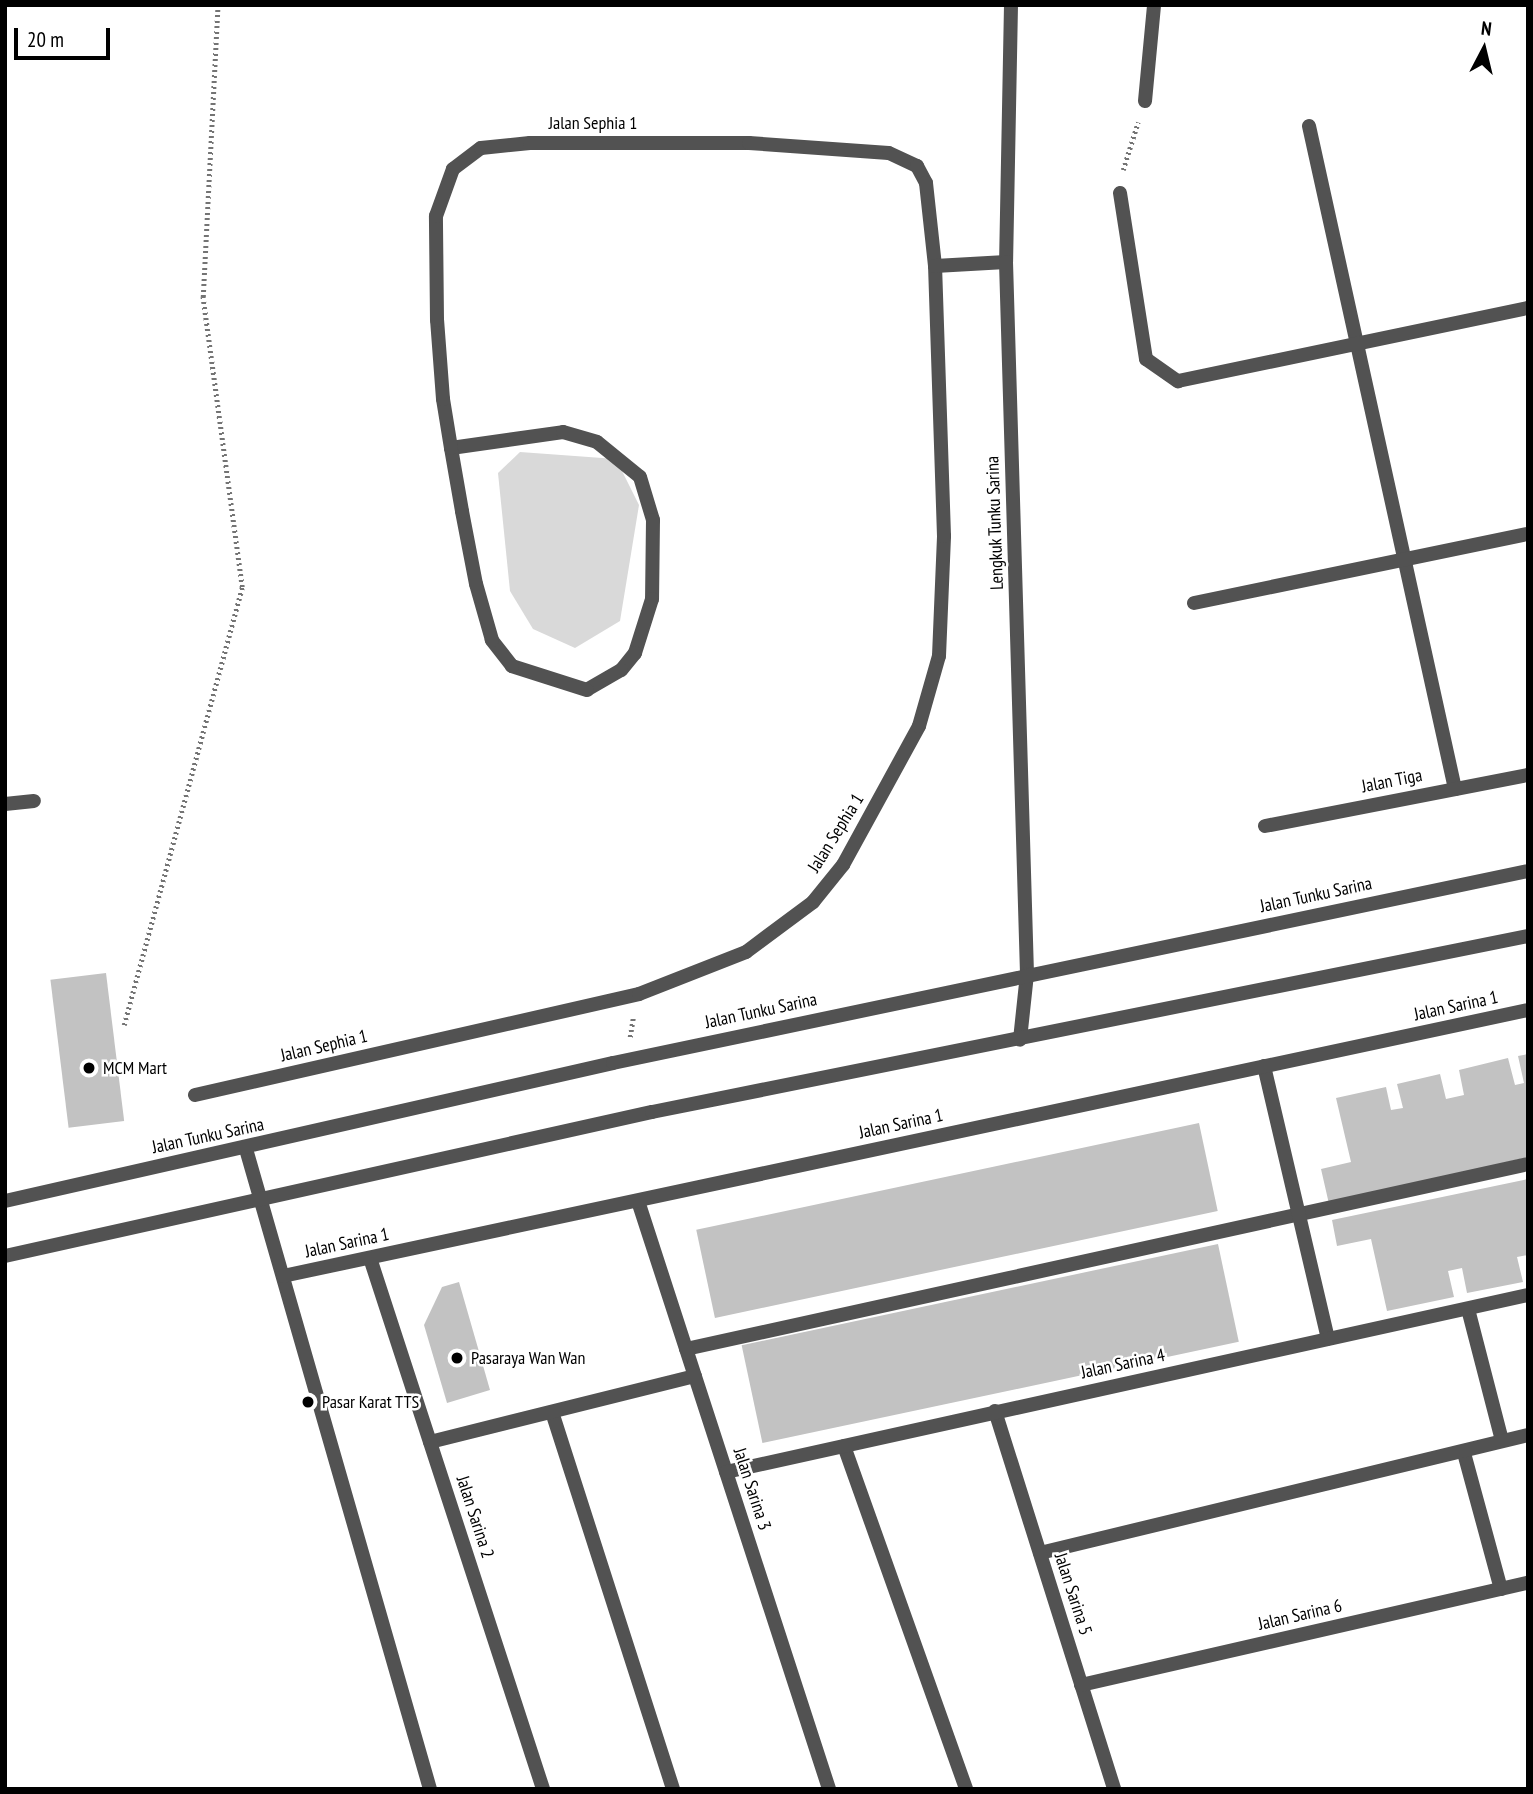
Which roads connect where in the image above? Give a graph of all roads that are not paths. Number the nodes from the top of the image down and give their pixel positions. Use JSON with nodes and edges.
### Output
{"nodes":[{"id":1,"x":1011,"y":5,"type":"edge"},
{"id":2,"x":1154,"y":5,"type":"edge"},
{"id":3,"x":1145,"y":101,"type":"road end"},
{"id":4,"x":1309,"y":126,"type":"dead end"},
{"id":5,"x":1119,"y":193,"type":"road end"},
{"id":6,"x":1006,"y":262,"type":"junction"},
{"id":7,"x":935,"y":266,"type":"junction"},
{"id":8,"x":1528,"y":308,"type":"edge"},
{"id":9,"x":1359,"y":342,"type":"junction"},
{"id":10,"x":451,"y":448,"type":"junction"},
{"id":11,"x":1528,"y":534,"type":"edge"},
{"id":12,"x":1404,"y":559,"type":"junction"},
{"id":13,"x":1194,"y":603,"type":"dead end"},
{"id":14,"x":1528,"y":775,"type":"edge"},
{"id":15,"x":1455,"y":789,"type":"junction"},
{"id":16,"x":34,"y":802,"type":"dead end"},
{"id":17,"x":5,"y":804,"type":"edge"},
{"id":18,"x":1265,"y":827,"type":"dead end"},
{"id":19,"x":1528,"y":871,"type":"edge"},
{"id":20,"x":1528,"y":936,"type":"edge"},
{"id":21,"x":1027,"y":974,"type":"junction"},
{"id":22,"x":1528,"y":1010,"type":"edge"},
{"id":23,"x":1020,"y":1040,"type":"junction"},
{"id":24,"x":1264,"y":1066,"type":"junction"},
{"id":25,"x":195,"y":1095,"type":"dead end"},
{"id":26,"x":246,"y":1149,"type":"junction"},
{"id":27,"x":1528,"y":1164,"type":"edge"},
{"id":28,"x":261,"y":1200,"type":"junction"},
{"id":29,"x":5,"y":1201,"type":"edge"},
{"id":30,"x":638,"y":1201,"type":"junction"},
{"id":31,"x":1300,"y":1214,"type":"junction"},
{"id":32,"x":5,"y":1256,"type":"edge"},
{"id":33,"x":370,"y":1258,"type":"junction"},
{"id":34,"x":283,"y":1276,"type":"junction"},
{"id":35,"x":1528,"y":1295,"type":"edge"},
{"id":36,"x":1468,"y":1309,"type":"junction"},
{"id":37,"x":1328,"y":1339,"type":"junction"},
{"id":38,"x":686,"y":1349,"type":"junction"},
{"id":39,"x":695,"y":1376,"type":"junction"},
{"id":40,"x":995,"y":1411,"type":"junction"},
{"id":41,"x":552,"y":1412,"type":"junction"},
{"id":42,"x":1528,"y":1434,"type":"edge"},
{"id":43,"x":1502,"y":1440,"type":"junction"},
{"id":44,"x":430,"y":1443,"type":"junction"},
{"id":45,"x":844,"y":1446,"type":"junction"},
{"id":46,"x":1464,"y":1453,"type":"junction"},
{"id":47,"x":726,"y":1472,"type":"junction"},
{"id":48,"x":1040,"y":1553,"type":"junction"},
{"id":49,"x":1528,"y":1583,"type":"edge"},
{"id":50,"x":1501,"y":1589,"type":"junction"},
{"id":51,"x":1081,"y":1685,"type":"junction"},
{"id":52,"x":430,"y":1789,"type":"edge"},
{"id":53,"x":543,"y":1789,"type":"edge"},
{"id":54,"x":673,"y":1789,"type":"edge"},
{"id":55,"x":829,"y":1789,"type":"edge"},
{"id":56,"x":967,"y":1789,"type":"edge"},
{"id":57,"x":1114,"y":1789,"type":"edge"}],
"edges":[{"from":1,"to":6,"type":"street","name":"Lengkuk Tunku Sarina"},
{"from":2,"to":3,"type":"street"},
{"from":4,"to":9,"type":"street"},
{"from":5,"to":9,"type":"street"},
{"from":6,"to":7,"type":"street"},
{"from":6,"to":21,"type":"street","name":"Lengkuk Tunku Sarina"},
{"from":7,"to":10,"type":"street","name":"Jalan Sephia 1"},
{"from":7,"to":25,"type":"street","name":"Jalan Sephia 1"},
{"from":8,"to":9,"type":"street"},
{"from":9,"to":12,"type":"street"},
{"from":10,"to":10,"type":"street","name":"Jalan Sephia 1"},
{"from":11,"to":12,"type":"street"},
{"from":12,"to":13,"type":"street"},
{"from":12,"to":15,"type":"street"},
{"from":14,"to":15,"type":"street","name":"Jalan Tiga"},
{"from":15,"to":18,"type":"street","name":"Jalan Tiga"},
{"from":16,"to":17,"type":"street"},
{"from":19,"to":21,"type":"street","name":"Jalan Tunku Sarina"},
{"from":20,"to":23,"type":"street"},
{"from":21,"to":23,"type":"street","name":"Lengkuk Tunku Sarina"},
{"from":21,"to":26,"type":"street","name":"Jalan Tunku Sarina"},
{"from":22,"to":24,"type":"street","name":"Jalan Sarina 1"},
{"from":23,"to":28,"type":"street"},
{"from":24,"to":30,"type":"street","name":"Jalan Sarina 1"},
{"from":24,"to":31,"type":"street"},
{"from":26,"to":28,"type":"street"},
{"from":26,"to":29,"type":"street","name":"Jalan Tunku Sarina"},
{"from":27,"to":31,"type":"street"},
{"from":28,"to":32,"type":"street"},
{"from":28,"to":34,"type":"street"},
{"from":30,"to":33,"type":"street","name":"Jalan Sarina 1"},
{"from":30,"to":38,"type":"street","name":"Jalan Sarina 3"},
{"from":31,"to":37,"type":"street"},
{"from":31,"to":38,"type":"street"},
{"from":33,"to":34,"type":"street","name":"Jalan Sarina 1"},
{"from":33,"to":44,"type":"street","name":"Jalan Sarina 2"},
{"from":34,"to":52,"type":"street"},
{"from":35,"to":36,"type":"street","name":"Jalan Sarina 4"},
{"from":36,"to":37,"type":"street","name":"Jalan Sarina 4"},
{"from":36,"to":43,"type":"street"},
{"from":37,"to":40,"type":"street","name":"Jalan Sarina 4"},
{"from":38,"to":39,"type":"street","name":"Jalan Sarina 3"},
{"from":39,"to":41,"type":"street"},
{"from":39,"to":47,"type":"street","name":"Jalan Sarina 3"},
{"from":40,"to":45,"type":"street","name":"Jalan Sarina 4"},
{"from":40,"to":48,"type":"street","name":"Jalan Sarina 5"},
{"from":41,"to":44,"type":"street"},
{"from":41,"to":54,"type":"street"},
{"from":42,"to":43,"type":"street"},
{"from":43,"to":46,"type":"street"},
{"from":44,"to":53,"type":"street","name":"Jalan Sarina 2"},
{"from":45,"to":47,"type":"street","name":"Jalan Sarina 4"},
{"from":45,"to":56,"type":"street"},
{"from":46,"to":48,"type":"street"},
{"from":46,"to":50,"type":"street"},
{"from":47,"to":55,"type":"street","name":"Jalan Sarina 3"},
{"from":48,"to":51,"type":"street","name":"Jalan Sarina 5"},
{"from":49,"to":50,"type":"street","name":"Jalan Sarina 6"},
{"from":50,"to":51,"type":"street","name":"Jalan Sarina 6"},
{"from":51,"to":57,"type":"street","name":"Jalan Sarina 5"}]}
